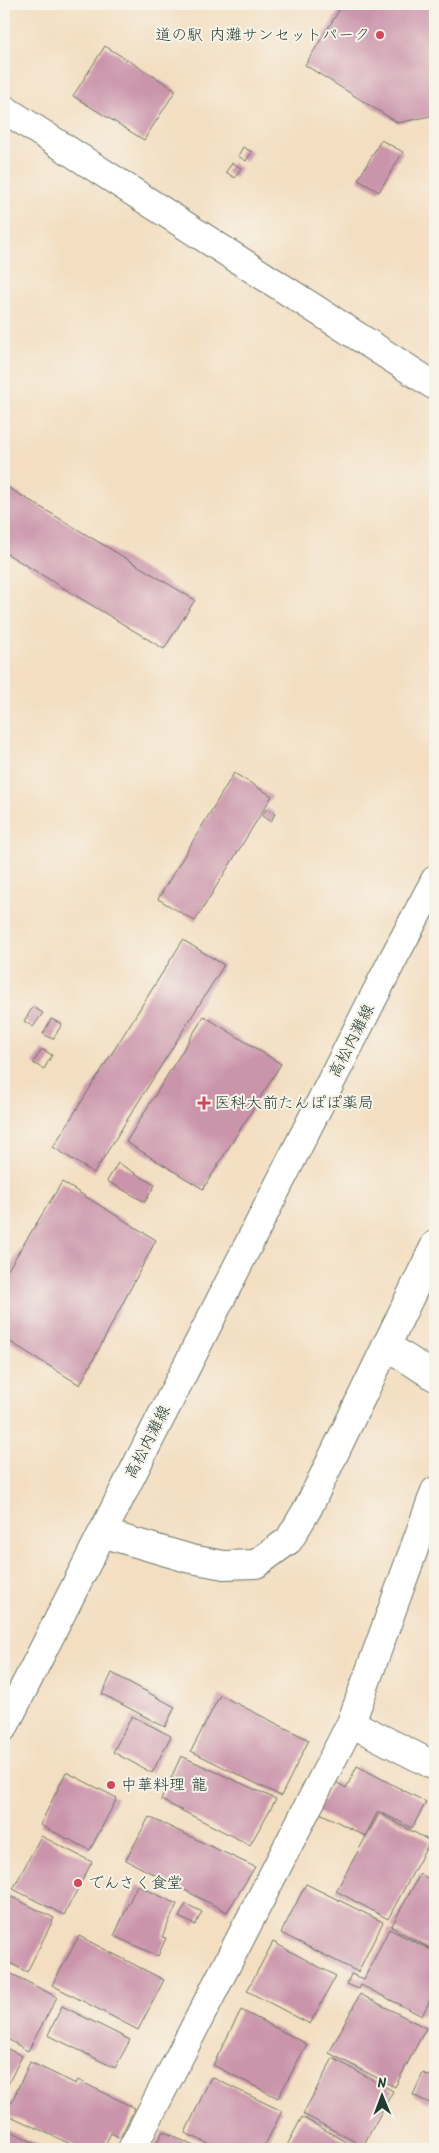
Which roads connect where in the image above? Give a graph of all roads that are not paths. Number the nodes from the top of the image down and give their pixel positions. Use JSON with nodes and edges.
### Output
{"nodes":[{"id":1,"x":4,"y":109,"type":"edge"},
{"id":2,"x":435,"y":386,"type":"edge"},
{"id":3,"x":435,"y":880,"type":"edge"},
{"id":4,"x":435,"y":1245,"type":"edge"},
{"id":5,"x":386,"y":1345,"type":"junction"},
{"id":6,"x":435,"y":1377,"type":"edge"},
{"id":7,"x":435,"y":1490,"type":"edge"},
{"id":8,"x":102,"y":1533,"type":"junction"},
{"id":9,"x":351,"y":1723,"type":"junction"},
{"id":10,"x":4,"y":1727,"type":"edge"},
{"id":11,"x":435,"y":1766,"type":"edge"},
{"id":12,"x":132,"y":2149,"type":"edge"}],
"edges":[{"from":1,"to":2,"type":"street"},
{"from":3,"to":8,"type":"street","name":"高松内灘線"},
{"from":4,"to":5,"type":"street"},
{"from":5,"to":6,"type":"street"},
{"from":5,"to":8,"type":"street"},
{"from":7,"to":9,"type":"street"},
{"from":8,"to":10,"type":"street","name":"高松内灘線"},
{"from":9,"to":11,"type":"street"},
{"from":9,"to":12,"type":"street"}]}
